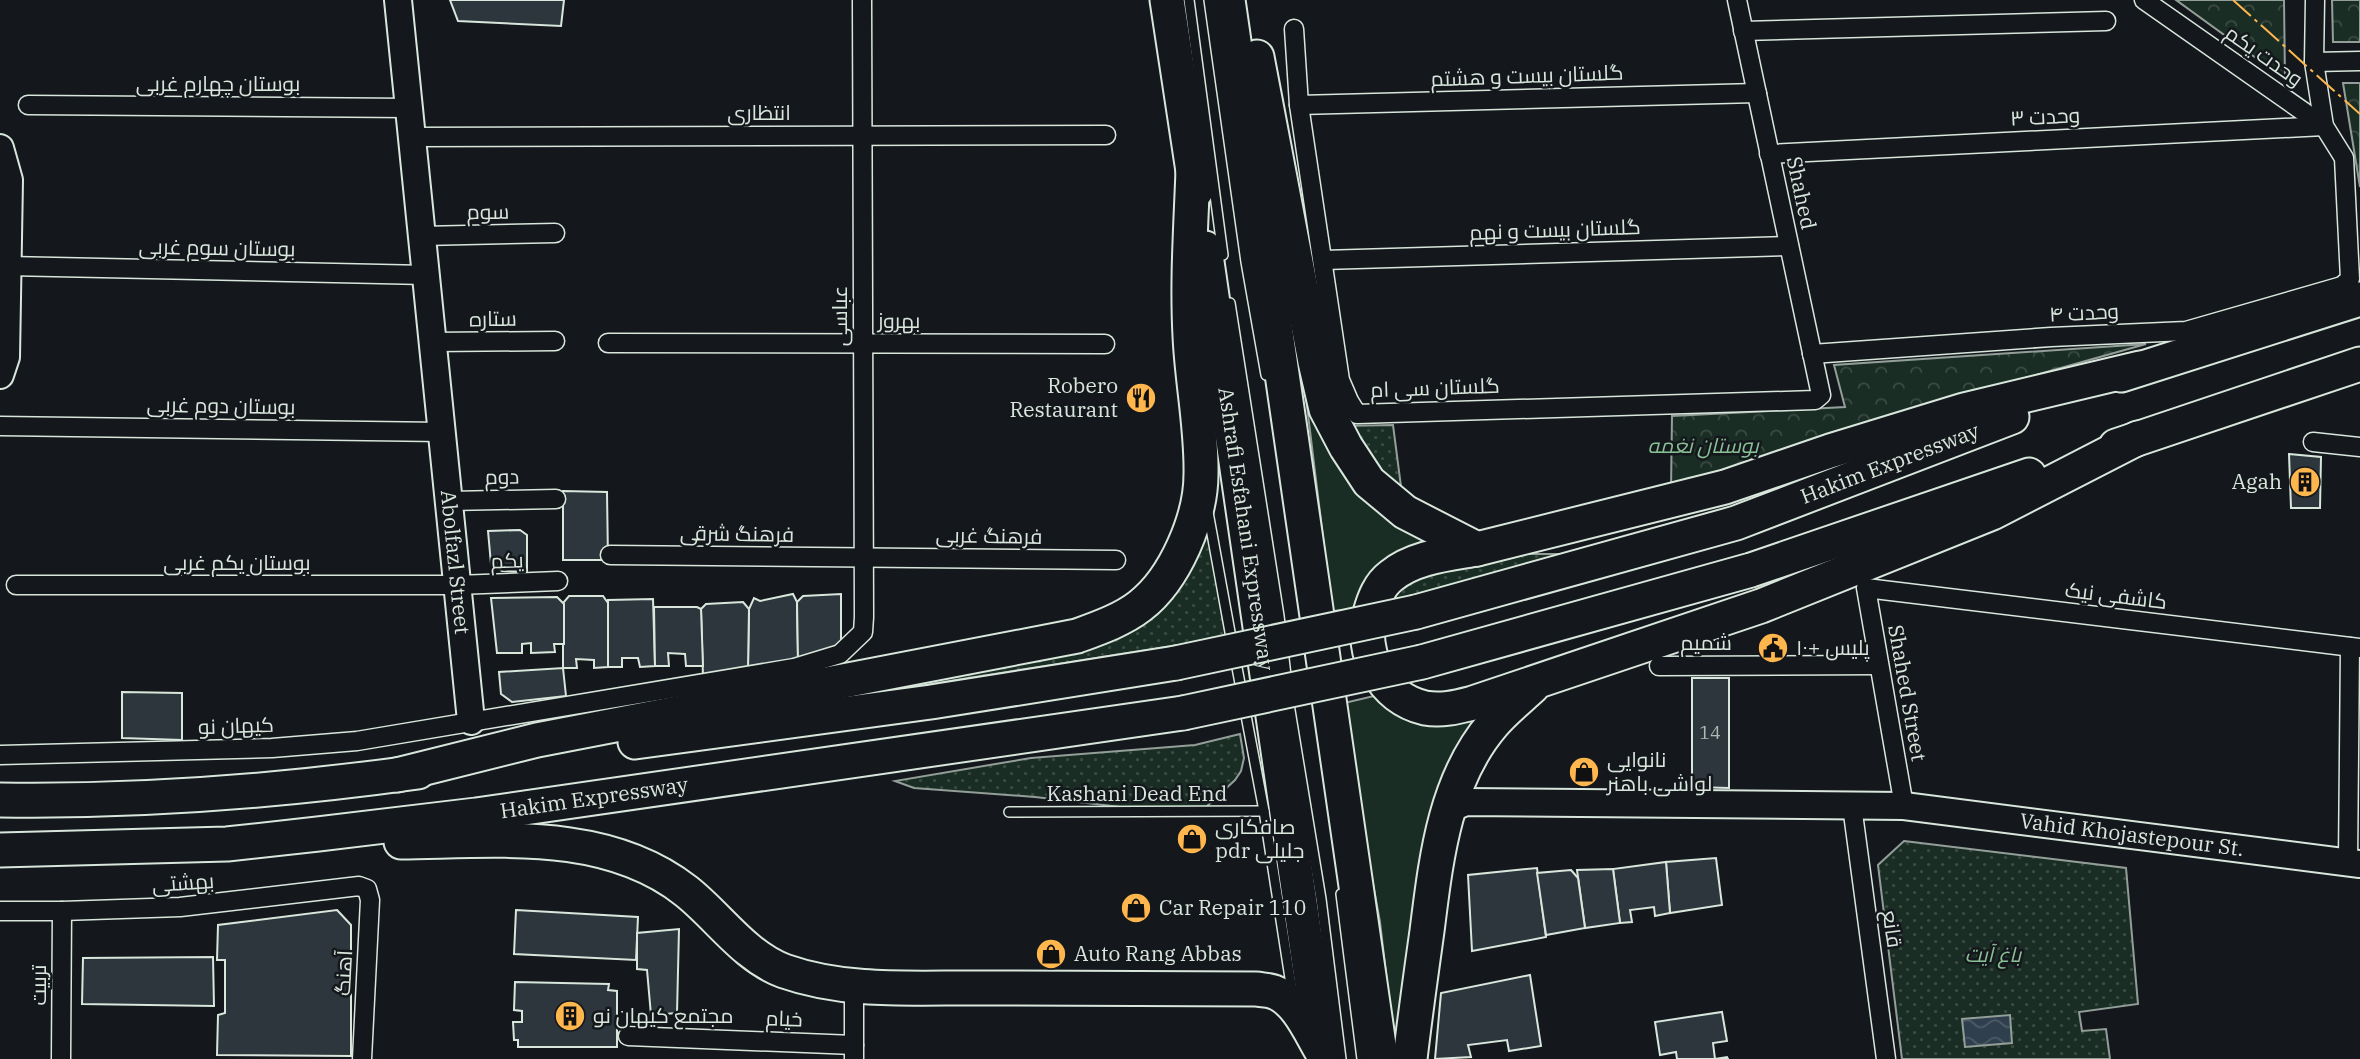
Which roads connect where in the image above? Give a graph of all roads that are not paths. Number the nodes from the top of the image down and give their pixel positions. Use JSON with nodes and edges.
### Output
{"nodes":[{"id":1,"x":398,"y":0,"type":"edge"},
{"id":2,"x":862,"y":0,"type":"edge"},
{"id":3,"x":1167,"y":0,"type":"edge"},
{"id":4,"x":1189,"y":0,"type":"edge"},
{"id":5,"x":1209,"y":0,"type":"edge"},
{"id":6,"x":1228,"y":0,"type":"edge"},
{"id":7,"x":1240,"y":0,"type":"edge"},
{"id":8,"x":1737,"y":0,"type":"edge"},
{"id":9,"x":2144,"y":0,"type":"edge"},
{"id":10,"x":2315,"y":0,"type":"edge"},
{"id":11,"x":2106,"y":21,"type":"dead end"},
{"id":12,"x":1294,"y":29,"type":"dead end"},
{"id":13,"x":1743,"y":31,"type":"junction"},
{"id":14,"x":2360,"y":61,"type":"edge"},
{"id":15,"x":2314,"y":62,"type":"junction"},
{"id":16,"x":1756,"y":93,"type":"junction"},
{"id":17,"x":27,"y":105,"type":"dead end"},
{"id":18,"x":1299,"y":105,"type":"junction"},
{"id":19,"x":409,"y":108,"type":"junction"},
{"id":20,"x":2324,"y":126,"type":"junction"},
{"id":21,"x":1107,"y":135,"type":"dead end"},
{"id":22,"x":863,"y":136,"type":"junction"},
{"id":23,"x":412,"y":137,"type":"junction"},
{"id":24,"x":0,"y":148,"type":"edge"},
{"id":25,"x":1769,"y":154,"type":"junction"},
{"id":26,"x":1193,"y":170,"type":"junction"},
{"id":27,"x":555,"y":233,"type":"dead end"},
{"id":28,"x":422,"y":236,"type":"junction"},
{"id":29,"x":1789,"y":246,"type":"junction"},
{"id":30,"x":1323,"y":260,"type":"junction"},
{"id":31,"x":1224,"y":262,"type":"dead end"},
{"id":32,"x":7,"y":266,"type":"junction"},
{"id":33,"x":426,"y":275,"type":"junction"},
{"id":34,"x":1227,"y":289,"type":"dead end"},
{"id":35,"x":2355,"y":289,"type":"edge"},
{"id":36,"x":555,"y":341,"type":"dead end"},
{"id":37,"x":433,"y":342,"type":"junction"},
{"id":38,"x":608,"y":343,"type":"dead end"},
{"id":39,"x":862,"y":343,"type":"junction"},
{"id":40,"x":1105,"y":344,"type":"dead end"},
{"id":41,"x":1812,"y":354,"type":"junction"},
{"id":42,"x":2360,"y":364,"type":"edge"},
{"id":43,"x":2140,"y":368,"type":"junction"},
{"id":44,"x":0,"y":375,"type":"edge"},
{"id":45,"x":1268,"y":390,"type":"dead end"},
{"id":46,"x":1821,"y":396,"type":"joint"},
{"id":47,"x":0,"y":426,"type":"edge"},
{"id":48,"x":442,"y":432,"type":"junction"},
{"id":49,"x":2138,"y":438,"type":"junction"},
{"id":50,"x":2314,"y":442,"type":"dead end"},
{"id":51,"x":2360,"y":447,"type":"edge"},
{"id":52,"x":1202,"y":476,"type":"junction"},
{"id":53,"x":555,"y":499,"type":"dead end"},
{"id":54,"x":449,"y":501,"type":"junction"},
{"id":55,"x":1477,"y":549,"type":"junction"},
{"id":56,"x":610,"y":555,"type":"dead end"},
{"id":57,"x":863,"y":558,"type":"junction"},
{"id":58,"x":1116,"y":560,"type":"dead end"},
{"id":59,"x":558,"y":581,"type":"dead end"},
{"id":60,"x":16,"y":585,"type":"dead end"},
{"id":61,"x":457,"y":585,"type":"junction"},
{"id":62,"x":1866,"y":588,"type":"joint"},
{"id":63,"x":1303,"y":625,"type":"dead end"},
{"id":64,"x":2355,"y":648,"type":"edge"},
{"id":65,"x":1307,"y":652,"type":"dead end"},
{"id":66,"x":1879,"y":665,"type":"junction"},
{"id":67,"x":1659,"y":666,"type":"dead end"},
{"id":68,"x":1311,"y":678,"type":"dead end"},
{"id":69,"x":1541,"y":678,"type":"junction"},
{"id":70,"x":1313,"y":692,"type":"dead end"},
{"id":71,"x":471,"y":721,"type":"junction"},
{"id":72,"x":0,"y":755,"type":"edge"},
{"id":73,"x":397,"y":775,"type":"junction"},
{"id":74,"x":0,"y":797,"type":"edge"},
{"id":75,"x":1852,"y":806,"type":"junction"},
{"id":76,"x":1903,"y":806,"type":"junction"},
{"id":77,"x":1449,"y":810,"type":"junction"},
{"id":78,"x":1264,"y":811,"type":"junction"},
{"id":79,"x":1009,"y":812,"type":"dead end"},
{"id":80,"x":227,"y":844,"type":"junction"},
{"id":81,"x":0,"y":850,"type":"edge"},
{"id":82,"x":2354,"y":863,"type":"edge"},
{"id":83,"x":1339,"y":882,"type":"dead end"},
{"id":84,"x":367,"y":889,"type":"joint"},
{"id":85,"x":0,"y":911,"type":"edge"},
{"id":86,"x":62,"y":911,"type":"junction"},
{"id":87,"x":854,"y":1001,"type":"dead end"},
{"id":88,"x":1294,"y":1008,"type":"junction"},
{"id":89,"x":628,"y":1036,"type":"dead end"},
{"id":90,"x":854,"y":1052,"type":"edge"},
{"id":91,"x":1329,"y":1056,"type":"edge"},
{"id":92,"x":61,"y":1059,"type":"edge"},
{"id":93,"x":362,"y":1059,"type":"edge"},
{"id":94,"x":1362,"y":1059,"type":"edge"},
{"id":95,"x":1381,"y":1059,"type":"edge"},
{"id":96,"x":1410,"y":1059,"type":"edge"},
{"id":97,"x":1886,"y":1059,"type":"edge"}],
"edges":[{"from":1,"to":19,"type":"street","name":"Abolfazl Street"},
{"from":2,"to":22,"type":"street","name":"عباسی"},
{"from":3,"to":26,"type":"highway","name":"Ashrafi Esfahani Expressway"},
{"from":4,"to":31,"type":"lane"},
{"from":5,"to":45,"type":"lane"},
{"from":6,"to":95,"type":"highway"},
{"from":7,"to":55,"type":"highway"},
{"from":8,"to":13,"type":"street","name":"Shahed"},
{"from":9,"to":20,"type":"street","name":"وحدت یکم"},
{"from":10,"to":15,"type":"street"},
{"from":11,"to":13,"type":"street"},
{"from":12,"to":18,"type":"street","name":"گلستان سی ام"},
{"from":13,"to":16,"type":"street","name":"Shahed"},
{"from":14,"to":15,"type":"street"},
{"from":15,"to":20,"type":"street"},
{"from":16,"to":18,"type":"street","name":"گلستان بیست و هشتم"},
{"from":16,"to":25,"type":"street","name":"Shahed"},
{"from":17,"to":19,"type":"street","name":"بوستان چهارم غربی"},
{"from":18,"to":30,"type":"street","name":"گلستان سی ام"},
{"from":19,"to":23,"type":"street","name":"Abolfazl Street"},
{"from":20,"to":25,"type":"street","name":"وحدت ۳"},
{"from":20,"to":35,"type":"street"},
{"from":21,"to":22,"type":"street","name":"انتظاری"},
{"from":22,"to":23,"type":"street","name":"انتظاری"},
{"from":22,"to":39,"type":"street","name":"عباسی"},
{"from":23,"to":28,"type":"street","name":"Abolfazl Street"},
{"from":24,"to":32,"type":"street"},
{"from":25,"to":29,"type":"street","name":"Shahed"},
{"from":26,"to":52,"type":"highway"},
{"from":26,"to":91,"type":"highway","name":"Ashrafi Esfahani Expressway"},
{"from":27,"to":28,"type":"street","name":"سوم"},
{"from":28,"to":33,"type":"street","name":"Abolfazl Street"},
{"from":29,"to":30,"type":"street","name":"گلستان بیست و نهم"},
{"from":29,"to":41,"type":"street","name":"Shahed"},
{"from":30,"to":46,"type":"street","name":"گلستان سی ام"},
{"from":32,"to":33,"type":"street","name":"بوستان سوم غربی"},
{"from":32,"to":44,"type":"street"},
{"from":33,"to":37,"type":"street","name":"Abolfazl Street"},
{"from":34,"to":91,"type":"lane"},
{"from":35,"to":41,"type":"street","name":"وحدت ۴"},
{"from":35,"to":43,"type":"highway","name":"Hakim Expressway"},
{"from":36,"to":37,"type":"street","name":"ستاره"},
{"from":37,"to":48,"type":"street","name":"Abolfazl Street"},
{"from":38,"to":39,"type":"street","name":"بهروز"},
{"from":39,"to":40,"type":"street","name":"بهروز"},
{"from":39,"to":57,"type":"street","name":"عباسی"},
{"from":41,"to":46,"type":"street","name":"Shahed"},
{"from":42,"to":49,"type":"highway"},
{"from":43,"to":55,"type":"highway"},
{"from":43,"to":73,"type":"highway","name":"Hakim Expressway","bridge":true},
{"from":47,"to":48,"type":"street","name":"بوستان دوم غربی"},
{"from":48,"to":54,"type":"street","name":"Abolfazl Street"},
{"from":49,"to":69,"type":"highway"},
{"from":49,"to":80,"type":"highway","name":"Hakim Expressway","bridge":true},
{"from":50,"to":51,"type":"street"},
{"from":52,"to":73,"type":"highway"},
{"from":52,"to":78,"type":"lane"},
{"from":53,"to":54,"type":"street","name":"دوم"},
{"from":54,"to":61,"type":"street","name":"Abolfazl Street"},
{"from":55,"to":69,"type":"highway"},
{"from":56,"to":57,"type":"street","name":"فرهنگ شرقی"},
{"from":57,"to":58,"type":"street","name":"فرهنگ غربی"},
{"from":57,"to":71,"type":"street","name":"عباسی"},
{"from":59,"to":61,"type":"street","name":"یکم"},
{"from":60,"to":61,"type":"street","name":"بوستان یکم غربی"},
{"from":61,"to":71,"type":"street","name":"Abolfazl Street"},
{"from":62,"to":64,"type":"street","name":"کاشفی نیک"},
{"from":62,"to":66,"type":"street","name":"Shahed Street"},
{"from":63,"to":65,"type":"lane"},
{"from":64,"to":82,"type":"street"},
{"from":66,"to":67,"type":"street","name":"شمیم"},
{"from":66,"to":76,"type":"street","name":"Shahed Street"},
{"from":68,"to":70,"type":"lane"},
{"from":69,"to":77,"type":"highway"},
{"from":71,"to":72,"type":"street","name":"کیهان نو"},
{"from":73,"to":74,"type":"highway"},
{"from":75,"to":76,"type":"street","name":"Vahid Khojastepour St."},
{"from":75,"to":77,"type":"street"},
{"from":75,"to":97,"type":"street","name":"قانع"},
{"from":76,"to":82,"type":"street","name":"Vahid Khojastepour St."},
{"from":77,"to":96,"type":"highway"},
{"from":78,"to":79,"type":"lane","name":"Kashani Dead End"},
{"from":78,"to":88,"type":"lane"},
{"from":80,"to":81,"type":"highway","name":"Hakim Expressway"},
{"from":80,"to":88,"type":"highway"},
{"from":83,"to":94,"type":"lane"},
{"from":84,"to":86,"type":"street","name":"بهشتی"},
{"from":84,"to":93,"type":"street","name":"آهنگ"},
{"from":85,"to":86,"type":"street","name":"بهشتی"},
{"from":86,"to":92,"type":"street","name":"تربیت"},
{"from":87,"to":90,"type":"street"},
{"from":88,"to":91,"type":"highway"},
{"from":89,"to":90,"type":"street","name":"خیام"}]}
